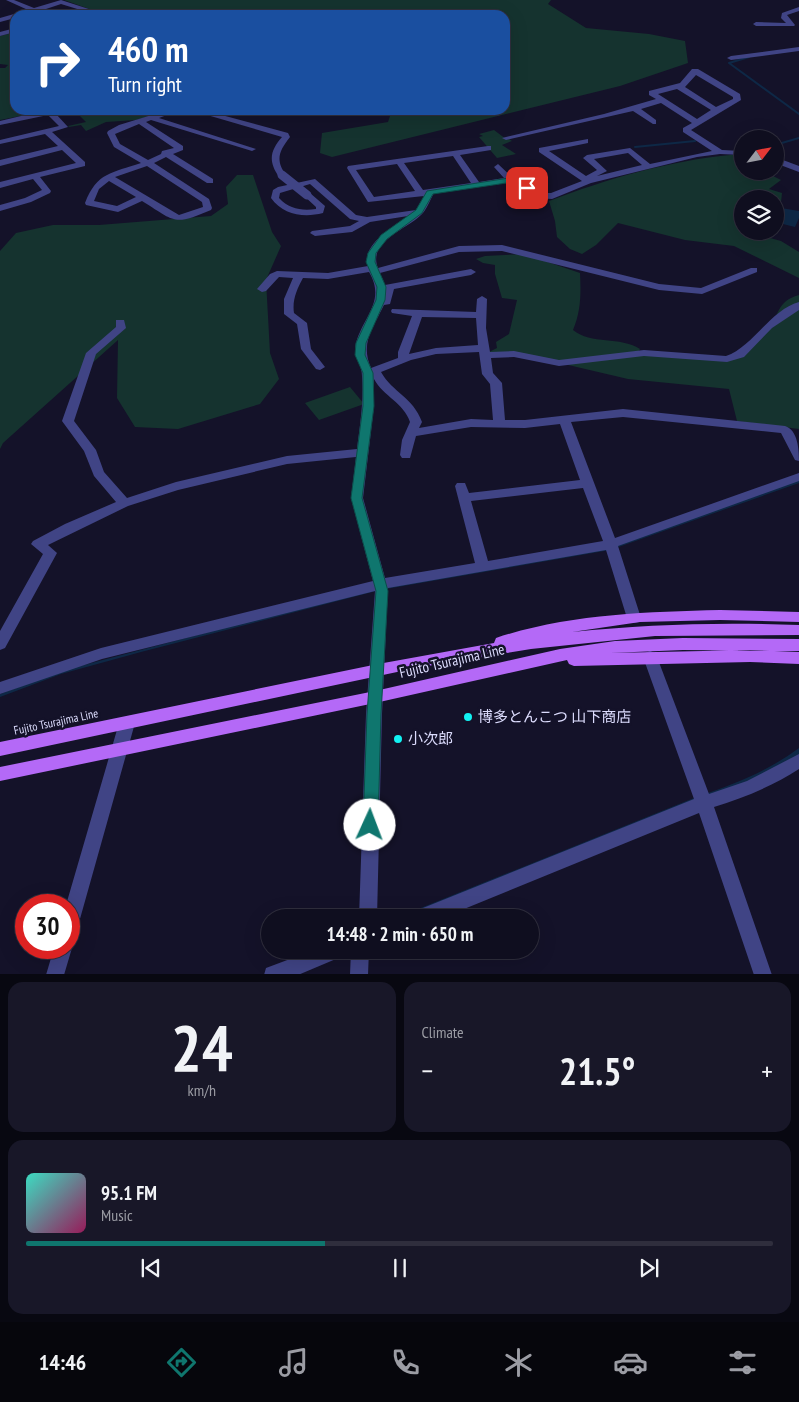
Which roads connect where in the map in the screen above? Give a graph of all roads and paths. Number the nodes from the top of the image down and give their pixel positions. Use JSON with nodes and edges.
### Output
{"nodes":[{"id":1,"x":11,"y":0,"type":"edge"},
{"id":2,"x":0,"y":5,"type":"edge"},
{"id":3,"x":799,"y":9,"type":"edge"},
{"id":4,"x":33,"y":10,"type":"joint"},
{"id":5,"x":90,"y":10,"type":"edge"},
{"id":6,"x":756,"y":24,"type":"dead end"},
{"id":7,"x":799,"y":49,"type":"edge"},
{"id":8,"x":731,"y":58,"type":"dead end"},
{"id":9,"x":678,"y":86,"type":"junction"},
{"id":10,"x":662,"y":100,"type":"junction"},
{"id":11,"x":635,"y":108,"type":"junction"},
{"id":12,"x":716,"y":110,"type":"junction"},
{"id":13,"x":36,"y":115,"type":"edge"},
{"id":14,"x":53,"y":115,"type":"edge"},
{"id":15,"x":161,"y":115,"type":"edge"},
{"id":16,"x":212,"y":115,"type":"edge"},
{"id":17,"x":152,"y":118,"type":"junction"},
{"id":18,"x":139,"y":122,"type":"junction"},
{"id":19,"x":653,"y":122,"type":"dead end"},
{"id":20,"x":696,"y":122,"type":"junction"},
{"id":21,"x":0,"y":123,"type":"edge"},
{"id":22,"x":46,"y":131,"type":"junction"},
{"id":23,"x":506,"y":138,"type":"dead end"},
{"id":24,"x":585,"y":141,"type":"dead end"},
{"id":25,"x":0,"y":142,"type":"edge"},
{"id":26,"x":62,"y":148,"type":"junction"},
{"id":27,"x":488,"y":148,"type":"dead end"},
{"id":28,"x":252,"y":149,"type":"dead end"},
{"id":29,"x":720,"y":152,"type":"junction"},
{"id":30,"x":166,"y":153,"type":"junction"},
{"id":31,"x":454,"y":153,"type":"junction"},
{"id":32,"x":734,"y":153,"type":"edge"},
{"id":33,"x":400,"y":161,"type":"junction"},
{"id":34,"x":148,"y":163,"type":"junction"},
{"id":35,"x":784,"y":163,"type":"edge"},
{"id":36,"x":0,"y":164,"type":"edge"},
{"id":37,"x":648,"y":166,"type":"junction"},
{"id":38,"x":498,"y":167,"type":"dead end"},
{"id":39,"x":799,"y":168,"type":"edge"},
{"id":40,"x":35,"y":176,"type":"junction"},
{"id":41,"x":108,"y":177,"type":"junction"},
{"id":42,"x":510,"y":180,"type":"junction"},
{"id":43,"x":587,"y":180,"type":"junction"},
{"id":44,"x":210,"y":181,"type":"dead end"},
{"id":45,"x":476,"y":184,"type":"junction"},
{"id":46,"x":0,"y":185,"type":"edge"},
{"id":47,"x":295,"y":185,"type":"edge"},
{"id":48,"x":295,"y":185,"type":"edge"},
{"id":49,"x":295,"y":185,"type":"edge"},
{"id":50,"x":295,"y":185,"type":"edge"},
{"id":51,"x":425,"y":193,"type":"junction"},
{"id":52,"x":143,"y":197,"type":"junction"},
{"id":53,"x":371,"y":200,"type":"junction"},
{"id":54,"x":0,"y":208,"type":"edge"},
{"id":55,"x":419,"y":212,"type":"junction"},
{"id":56,"x":384,"y":218,"type":"junction"},
{"id":57,"x":367,"y":220,"type":"junction"},
{"id":58,"x":315,"y":233,"type":"dead end"},
{"id":59,"x":373,"y":270,"type":"junction"},
{"id":60,"x":754,"y":270,"type":"dead end"},
{"id":61,"x":471,"y":272,"type":"dead end"},
{"id":62,"x":299,"y":275,"type":"junction"},
{"id":63,"x":262,"y":289,"type":"dead end"},
{"id":64,"x":482,"y":299,"type":"dead end"},
{"id":65,"x":799,"y":305,"type":"edge"},
{"id":66,"x":378,"y":307,"type":"junction"},
{"id":67,"x":396,"y":311,"type":"dead end"},
{"id":68,"x":418,"y":314,"type":"junction"},
{"id":69,"x":482,"y":316,"type":"junction"},
{"id":70,"x":120,"y":322,"type":"dead end"},
{"id":71,"x":484,"y":352,"type":"junction"},
{"id":72,"x":404,"y":360,"type":"junction"},
{"id":73,"x":320,"y":367,"type":"dead end"},
{"id":74,"x":372,"y":372,"type":"junction"},
{"id":75,"x":564,"y":420,"type":"junction"},
{"id":76,"x":499,"y":424,"type":"junction"},
{"id":77,"x":785,"y":430,"type":"junction"},
{"id":78,"x":799,"y":432,"type":"edge"},
{"id":79,"x":411,"y":433,"type":"junction"},
{"id":80,"x":363,"y":452,"type":"junction"},
{"id":81,"x":406,"y":455,"type":"dead end"},
{"id":82,"x":799,"y":457,"type":"edge"},
{"id":83,"x":799,"y":477,"type":"edge"},
{"id":84,"x":588,"y":483,"type":"junction"},
{"id":85,"x":124,"y":503,"type":"junction"},
{"id":86,"x":611,"y":544,"type":"junction"},
{"id":87,"x":483,"y":567,"type":"junction"},
{"id":88,"x":382,"y":587,"type":"junction"},
{"id":89,"x":799,"y":617,"type":"edge"},
{"id":90,"x":634,"y":618,"type":"junction"},
{"id":91,"x":799,"y":630,"type":"edge"},
{"id":92,"x":0,"y":644,"type":"edge"},
{"id":93,"x":799,"y":645,"type":"edge"},
{"id":94,"x":463,"y":654,"type":"junction"},
{"id":95,"x":650,"y":657,"type":"junction"},
{"id":96,"x":799,"y":658,"type":"edge"},
{"id":97,"x":524,"y":662,"type":"junction"},
{"id":98,"x":378,"y":670,"type":"junction"},
{"id":99,"x":0,"y":688,"type":"edge"},
{"id":100,"x":375,"y":697,"type":"junction"},
{"id":101,"x":127,"y":723,"type":"junction"},
{"id":102,"x":0,"y":748,"type":"edge"},
{"id":103,"x":120,"y":750,"type":"junction"},
{"id":104,"x":799,"y":761,"type":"edge"},
{"id":105,"x":0,"y":774,"type":"edge"},
{"id":106,"x":702,"y":800,"type":"junction"},
{"id":107,"x":78,"y":894,"type":"edge"},
{"id":108,"x":368,"y":909,"type":"edge"},
{"id":109,"x":441,"y":909,"type":"edge"},
{"id":110,"x":59,"y":959,"type":"edge"},
{"id":111,"x":313,"y":959,"type":"edge"},
{"id":112,"x":360,"y":959,"type":"edge"},
{"id":113,"x":54,"y":974,"type":"edge"},
{"id":114,"x":273,"y":974,"type":"edge"},
{"id":115,"x":359,"y":974,"type":"edge"},
{"id":116,"x":763,"y":974,"type":"edge"}],
"edges":[{"from":1,"to":2,"type":"street"},
{"from":1,"to":4,"type":"street"},
{"from":3,"to":6,"type":"street"},
{"from":4,"to":5,"type":"street"},
{"from":7,"to":8,"type":"street"},
{"from":9,"to":10,"type":"street"},
{"from":9,"to":12,"type":"street"},
{"from":9,"to":12,"type":"street"},
{"from":10,"to":11,"type":"street"},
{"from":10,"to":20,"type":"street"},
{"from":11,"to":19,"type":"street"},
{"from":11,"to":23,"type":"street"},
{"from":12,"to":20,"type":"street"},
{"from":13,"to":21,"type":"street"},
{"from":14,"to":22,"type":"street"},
{"from":15,"to":17,"type":"street"},
{"from":16,"to":47,"type":"street","bridge":true},
{"from":17,"to":18,"type":"street"},
{"from":17,"to":28,"type":"street"},
{"from":18,"to":30,"type":"street"},
{"from":18,"to":34,"type":"street"},
{"from":20,"to":29,"type":"street"},
{"from":22,"to":25,"type":"street"},
{"from":22,"to":26,"type":"street"},
{"from":24,"to":43,"type":"street"},
{"from":26,"to":36,"type":"street"},
{"from":26,"to":40,"type":"street"},
{"from":27,"to":31,"type":"street"},
{"from":29,"to":32,"type":"street"},
{"from":29,"to":37,"type":"street"},
{"from":30,"to":34,"type":"street"},
{"from":30,"to":44,"type":"street"},
{"from":31,"to":33,"type":"street"},
{"from":31,"to":45,"type":"street"},
{"from":33,"to":51,"type":"street"},
{"from":33,"to":53,"type":"street"},
{"from":34,"to":41,"type":"street"},
{"from":34,"to":52,"type":"street"},
{"from":35,"to":39,"type":"street"},
{"from":37,"to":43,"type":"street"},
{"from":37,"to":43,"type":"street"},
{"from":38,"to":42,"type":"street"},
{"from":40,"to":46,"type":"street"},
{"from":40,"to":54,"type":"street"},
{"from":41,"to":52,"type":"street"},
{"from":41,"to":52,"type":"street"},
{"from":42,"to":43,"type":"street"},
{"from":42,"to":45,"type":"street"},
{"from":45,"to":51,"type":"street"},
{"from":48,"to":49,"type":"street","bridge":true},
{"from":50,"to":57,"type":"street","bridge":true},
{"from":51,"to":53,"type":"street"},
{"from":51,"to":55,"type":"street"},
{"from":53,"to":56,"type":"street"},
{"from":55,"to":56,"type":"street"},
{"from":55,"to":59,"type":"street"},
{"from":56,"to":57,"type":"street"},
{"from":57,"to":58,"type":"street"},
{"from":59,"to":60,"type":"street"},
{"from":59,"to":62,"type":"street"},
{"from":59,"to":66,"type":"street"},
{"from":61,"to":66,"type":"street"},
{"from":62,"to":63,"type":"street"},
{"from":62,"to":73,"type":"street"},
{"from":64,"to":69,"type":"street"},
{"from":65,"to":71,"type":"street"},
{"from":66,"to":74,"type":"street"},
{"from":67,"to":68,"type":"street"},
{"from":68,"to":69,"type":"street"},
{"from":68,"to":72,"type":"street"},
{"from":69,"to":71,"type":"street"},
{"from":70,"to":85,"type":"street"},
{"from":71,"to":72,"type":"street"},
{"from":71,"to":76,"type":"street"},
{"from":72,"to":74,"type":"street"},
{"from":74,"to":79,"type":"street"},
{"from":74,"to":80,"type":"street"},
{"from":75,"to":76,"type":"street"},
{"from":75,"to":77,"type":"street"},
{"from":75,"to":84,"type":"street"},
{"from":76,"to":79,"type":"street"},
{"from":77,"to":78,"type":"street"},
{"from":77,"to":82,"type":"street"},
{"from":79,"to":81,"type":"street"},
{"from":80,"to":85,"type":"street"},
{"from":80,"to":88,"type":"street"},
{"from":83,"to":86,"type":"street"},
{"from":84,"to":86,"type":"street"},
{"from":84,"to":87,"type":"street"},
{"from":85,"to":92,"type":"street"},
{"from":86,"to":87,"type":"street"},
{"from":86,"to":90,"type":"street"},
{"from":87,"to":88,"type":"street"},
{"from":88,"to":98,"type":"street"},
{"from":88,"to":99,"type":"street"},
{"from":89,"to":90,"type":"main road"},
{"from":90,"to":94,"type":"main road"},
{"from":91,"to":94,"type":"main road","name":"Fujito Tsurajima Line"},
{"from":93,"to":97,"type":"main road","name":"Fujito Tsurajima Line"},
{"from":94,"to":98,"type":"main road","name":"Fujito Tsurajima Line"},
{"from":95,"to":96,"type":"main road"},
{"from":95,"to":97,"type":"main road"},
{"from":95,"to":106,"type":"street"},
{"from":97,"to":100,"type":"main road","name":"Fujito Tsurajima Line"},
{"from":98,"to":100,"type":"street"},
{"from":98,"to":101,"type":"main road","name":"Fujito Tsurajima Line"},
{"from":100,"to":103,"type":"main road","name":"Fujito Tsurajima Line"},
{"from":100,"to":108,"type":"street"},
{"from":101,"to":102,"type":"main road","name":"Fujito Tsurajima Line"},
{"from":101,"to":103,"type":"street"},
{"from":103,"to":105,"type":"main road","name":"Fujito Tsurajima Line"},
{"from":103,"to":107,"type":"street"},
{"from":104,"to":106,"type":"street"},
{"from":106,"to":109,"type":"street"},
{"from":106,"to":116,"type":"street"},
{"from":110,"to":113,"type":"street"},
{"from":111,"to":114,"type":"street"},
{"from":112,"to":115,"type":"street"}]}
